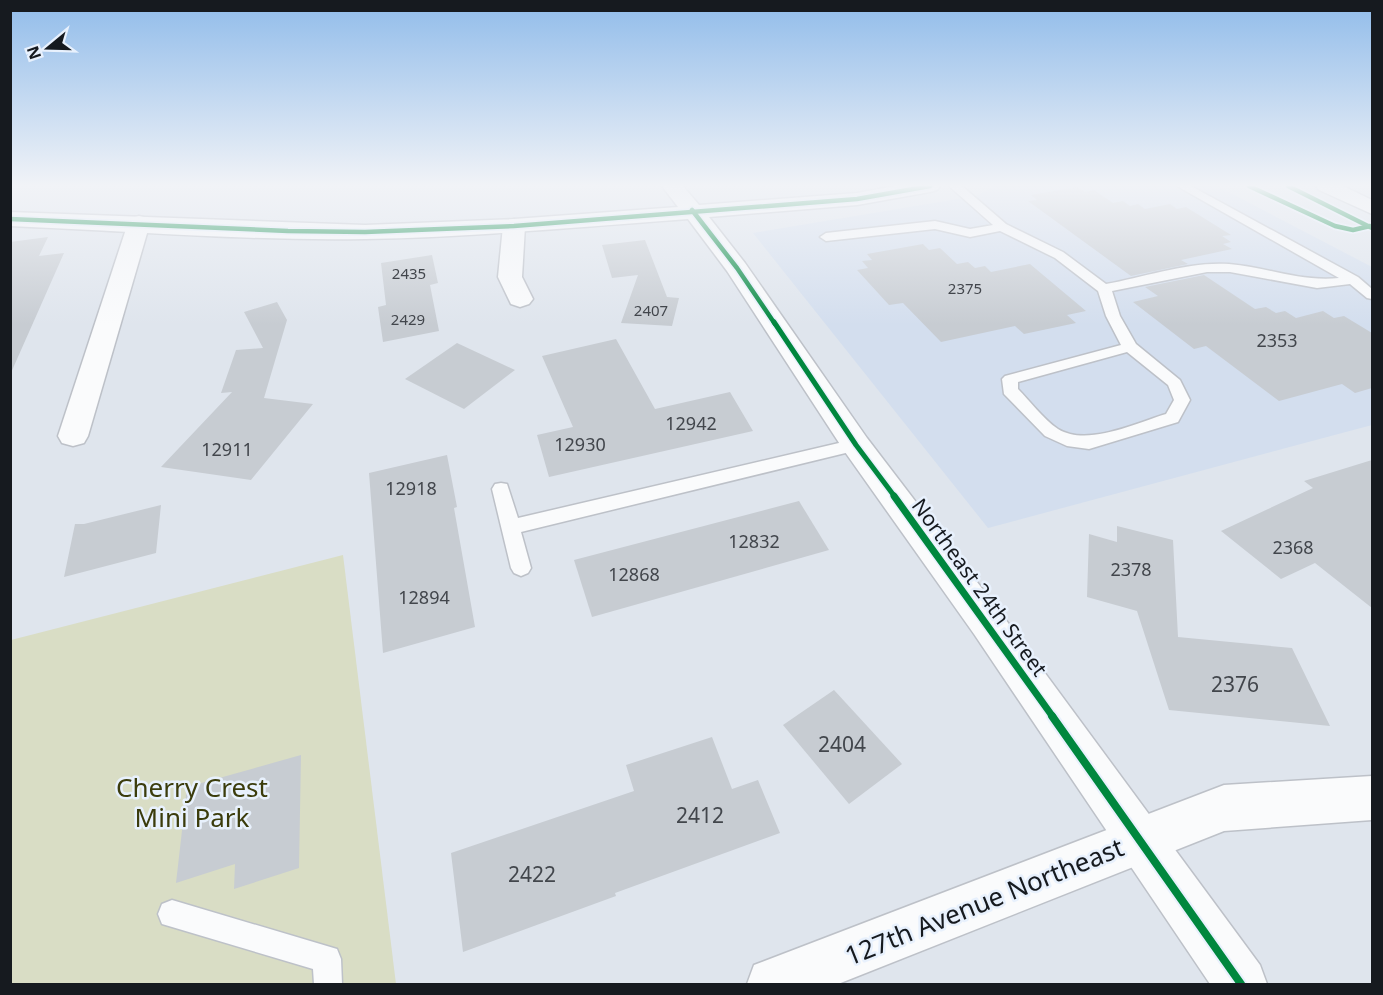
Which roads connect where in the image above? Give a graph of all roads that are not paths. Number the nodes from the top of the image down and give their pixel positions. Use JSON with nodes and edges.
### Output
{"nodes":[{"id":1,"x":136,"y":232,"type":"edge"},
{"id":2,"x":514,"y":232,"type":"edge"},
{"id":3,"x":709,"y":232,"type":"edge"},
{"id":4,"x":867,"y":232,"type":"edge"},
{"id":5,"x":1013,"y":232,"type":"edge"},
{"id":6,"x":1267,"y":232,"type":"edge"},
{"id":7,"x":826,"y":237,"type":"dead end"},
{"id":8,"x":1353,"y":280,"type":"junction"},
{"id":9,"x":1104,"y":289,"type":"junction"},
{"id":10,"x":1372,"y":295,"type":"edge"},
{"id":11,"x":520,"y":299,"type":"dead end"},
{"id":12,"x":1130,"y":347,"type":"junction"},
{"id":13,"x":74,"y":436,"type":"dead end"},
{"id":14,"x":856,"y":446,"type":"junction"},
{"id":15,"x":501,"y":489,"type":"dead end"},
{"id":16,"x":511,"y":527,"type":"junction"},
{"id":17,"x":521,"y":568,"type":"dead end"},
{"id":18,"x":1372,"y":798,"type":"edge"},
{"id":19,"x":1140,"y":840,"type":"junction"},
{"id":20,"x":172,"y":915,"type":"dead end"},
{"id":21,"x":328,"y":984,"type":"edge"},
{"id":22,"x":773,"y":984,"type":"edge"},
{"id":23,"x":1241,"y":984,"type":"edge"}],
"edges":[{"from":1,"to":13,"type":"main road"},
{"from":2,"to":11,"type":"main road"},
{"from":3,"to":14,"type":"main road","name":"Northeast 24th Street"},
{"from":4,"to":7,"type":"lane"},
{"from":5,"to":9,"type":"lane"},
{"from":6,"to":8,"type":"lane"},
{"from":8,"to":9,"type":"lane"},
{"from":8,"to":10,"type":"lane"},
{"from":9,"to":12,"type":"lane"},
{"from":12,"to":12,"type":"lane"},
{"from":14,"to":16,"type":"lane"},
{"from":14,"to":19,"type":"main road","name":"Northeast 24th Street"},
{"from":15,"to":16,"type":"lane"},
{"from":16,"to":17,"type":"lane"},
{"from":18,"to":19,"type":"main road","name":"127th Avenue Northeast"},
{"from":19,"to":22,"type":"main road","name":"127th Avenue Northeast"},
{"from":19,"to":23,"type":"main road","name":"Northeast 24th Street"},
{"from":20,"to":21,"type":"lane"}]}
